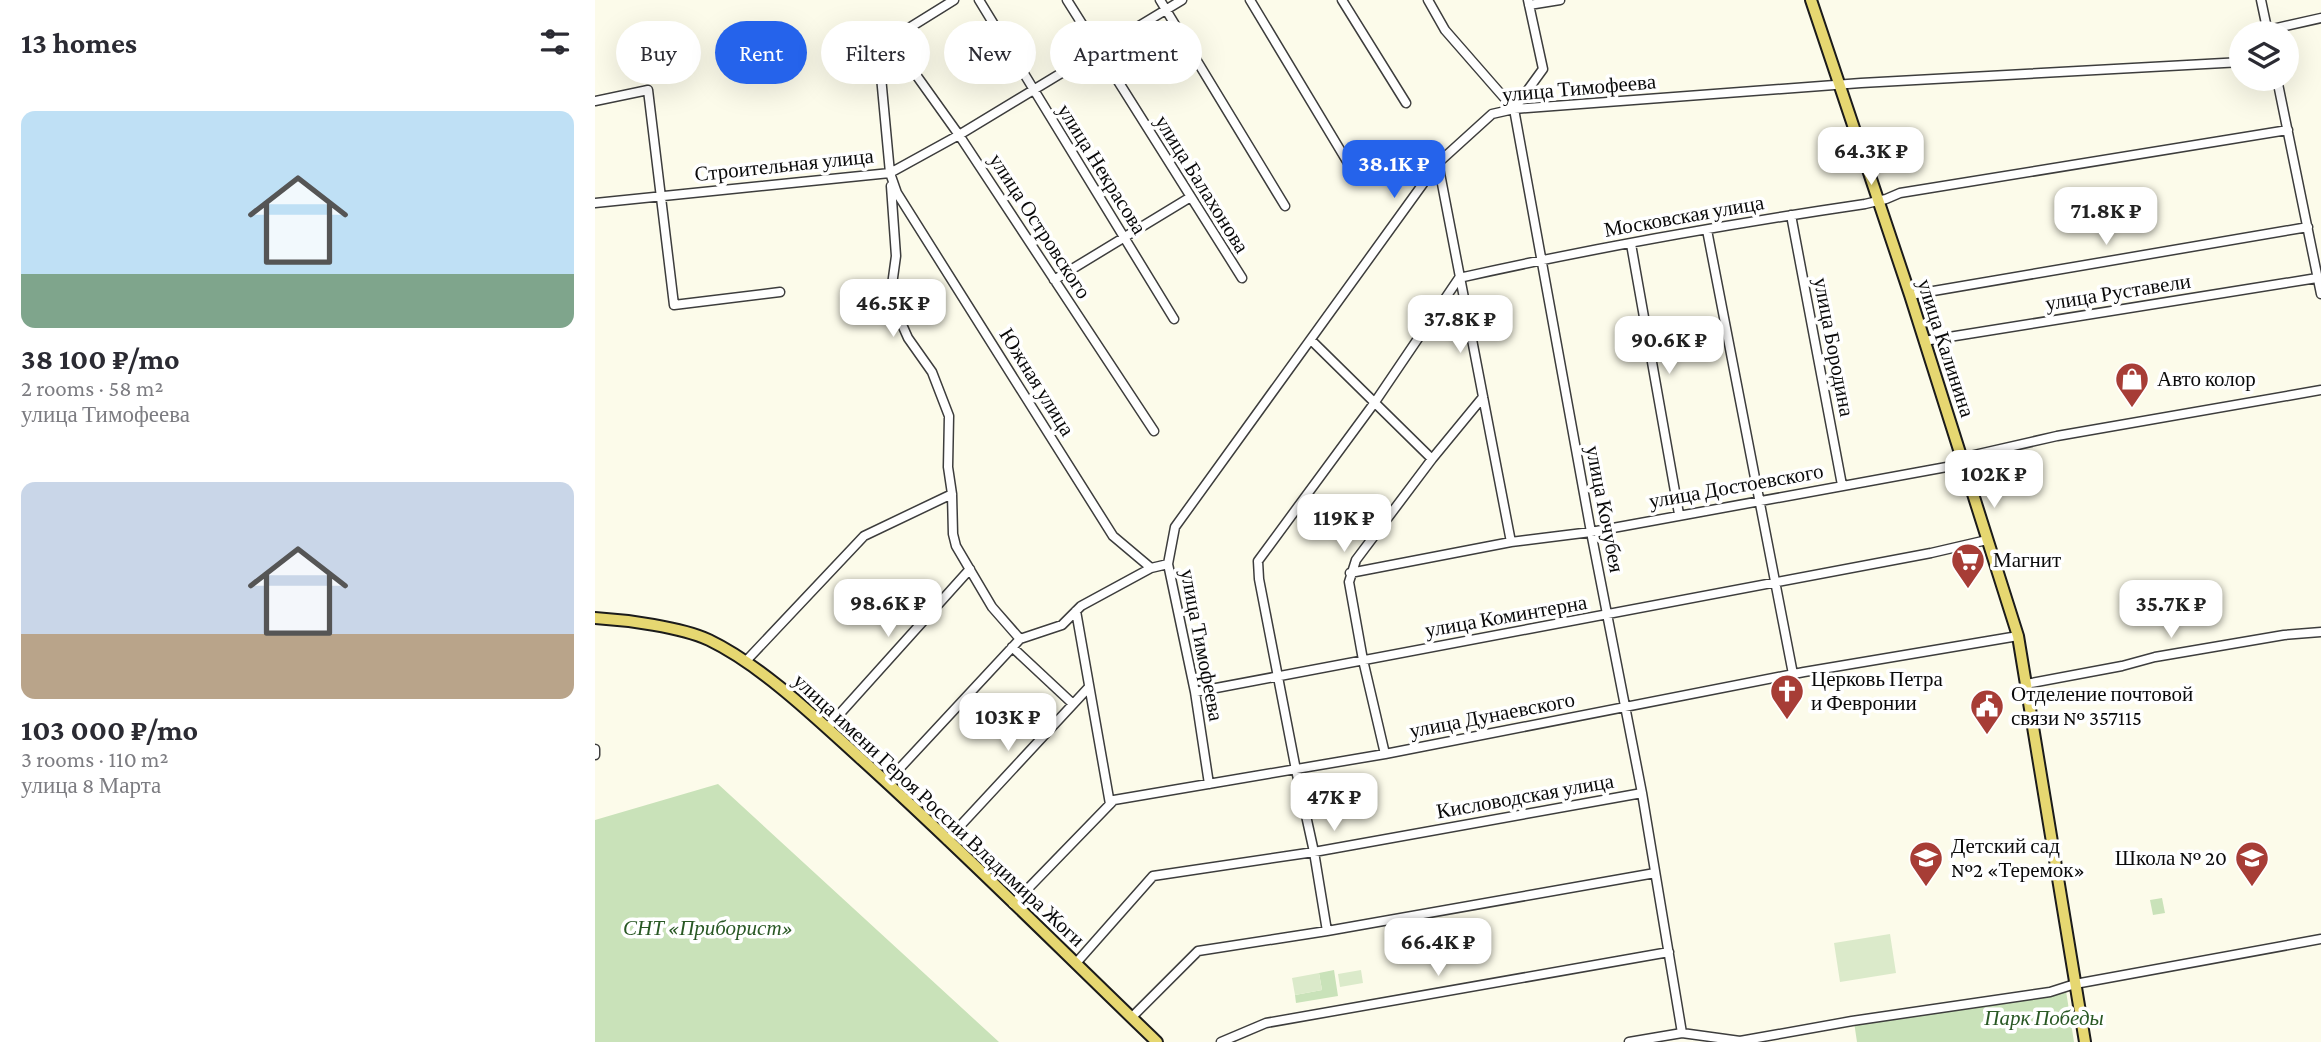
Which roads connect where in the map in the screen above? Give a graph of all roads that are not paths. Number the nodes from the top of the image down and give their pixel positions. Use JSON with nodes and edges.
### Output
{"nodes":[{"id":1,"x":954,"y":0,"type":"edge"},
{"id":2,"x":979,"y":0,"type":"edge"},
{"id":3,"x":1067,"y":0,"type":"edge"},
{"id":4,"x":1160,"y":0,"type":"edge"},
{"id":5,"x":1182,"y":0,"type":"edge"},
{"id":6,"x":1250,"y":0,"type":"edge"},
{"id":7,"x":1342,"y":0,"type":"edge"},
{"id":8,"x":1428,"y":0,"type":"edge"},
{"id":9,"x":1560,"y":0,"type":"edge"},
{"id":10,"x":1811,"y":0,"type":"edge"},
{"id":11,"x":2261,"y":0,"type":"edge"},
{"id":12,"x":1528,"y":2,"type":"edge"},
{"id":13,"x":1166,"y":9,"type":"junction"},
{"id":14,"x":2321,"y":18,"type":"edge"},
{"id":15,"x":920,"y":21,"type":"edge"},
{"id":16,"x":1080,"y":21,"type":"edge"},
{"id":17,"x":1146,"y":21,"type":"edge"},
{"id":18,"x":2266,"y":21,"type":"edge"},
{"id":19,"x":2299,"y":24,"type":"edge"},
{"id":20,"x":2229,"y":63,"type":"edge"},
{"id":21,"x":1050,"y":80,"type":"edge"},
{"id":22,"x":882,"y":84,"type":"edge"},
{"id":23,"x":923,"y":84,"type":"edge"},
{"id":24,"x":1119,"y":84,"type":"edge"},
{"id":25,"x":1840,"y":85,"type":"junction"},
{"id":26,"x":1033,"y":91,"type":"junction"},
{"id":27,"x":2280,"y":91,"type":"edge"},
{"id":28,"x":595,"y":101,"type":"edge"},
{"id":29,"x":1406,"y":103,"type":"dead end"},
{"id":30,"x":1514,"y":109,"type":"junction"},
{"id":31,"x":2288,"y":130,"type":"junction"},
{"id":32,"x":959,"y":135,"type":"junction"},
{"id":33,"x":1348,"y":163,"type":"dead end"},
{"id":34,"x":1438,"y":163,"type":"junction"},
{"id":35,"x":890,"y":173,"type":"junction"},
{"id":36,"x":662,"y":195,"type":"junction"},
{"id":37,"x":1189,"y":198,"type":"junction"},
{"id":38,"x":1878,"y":200,"type":"junction"},
{"id":39,"x":595,"y":203,"type":"edge"},
{"id":40,"x":1285,"y":206,"type":"dead end"},
{"id":41,"x":1791,"y":215,"type":"junction"},
{"id":42,"x":2308,"y":227,"type":"junction"},
{"id":43,"x":1707,"y":230,"type":"junction"},
{"id":44,"x":1124,"y":238,"type":"junction"},
{"id":45,"x":1631,"y":243,"type":"junction"},
{"id":46,"x":1541,"y":260,"type":"junction"},
{"id":47,"x":1242,"y":278,"type":"dead end"},
{"id":48,"x":1459,"y":278,"type":"junction"},
{"id":49,"x":2317,"y":278,"type":"junction"},
{"id":50,"x":1054,"y":280,"type":"junction"},
{"id":51,"x":780,"y":292,"type":"dead end"},
{"id":52,"x":1910,"y":295,"type":"junction"},
{"id":53,"x":2321,"y":295,"type":"edge"},
{"id":54,"x":1174,"y":319,"type":"dead end"},
{"id":55,"x":1311,"y":340,"type":"junction"},
{"id":56,"x":1924,"y":341,"type":"junction"},
{"id":57,"x":2321,"y":390,"type":"edge"},
{"id":58,"x":1483,"y":397,"type":"junction"},
{"id":59,"x":1374,"y":402,"type":"junction"},
{"id":60,"x":1154,"y":431,"type":"dead end"},
{"id":61,"x":1433,"y":459,"type":"junction"},
{"id":62,"x":1962,"y":461,"type":"junction"},
{"id":63,"x":1842,"y":485,"type":"junction"},
{"id":64,"x":951,"y":494,"type":"junction"},
{"id":65,"x":1759,"y":499,"type":"junction"},
{"id":66,"x":1679,"y":514,"type":"junction"},
{"id":67,"x":1591,"y":531,"type":"junction"},
{"id":68,"x":1987,"y":540,"type":"junction"},
{"id":69,"x":1511,"y":542,"type":"junction"},
{"id":70,"x":1168,"y":564,"type":"junction"},
{"id":71,"x":1151,"y":568,"type":"junction"},
{"id":72,"x":970,"y":569,"type":"junction"},
{"id":73,"x":1350,"y":573,"type":"junction"},
{"id":74,"x":1775,"y":582,"type":"junction"},
{"id":75,"x":1076,"y":611,"type":"junction"},
{"id":76,"x":1608,"y":614,"type":"junction"},
{"id":77,"x":595,"y":618,"type":"edge"},
{"id":78,"x":2321,"y":632,"type":"edge"},
{"id":79,"x":2018,"y":636,"type":"junction"},
{"id":80,"x":1020,"y":639,"type":"junction"},
{"id":81,"x":1011,"y":647,"type":"junction"},
{"id":82,"x":1363,"y":660,"type":"junction"},
{"id":83,"x":745,"y":661,"type":"junction"},
{"id":84,"x":1793,"y":674,"type":"junction"},
{"id":85,"x":1279,"y":677,"type":"junction"},
{"id":86,"x":2026,"y":684,"type":"junction"},
{"id":87,"x":1089,"y":687,"type":"junction"},
{"id":88,"x":1195,"y":692,"type":"junction"},
{"id":89,"x":1073,"y":704,"type":"junction"},
{"id":90,"x":1626,"y":706,"type":"junction"},
{"id":91,"x":827,"y":728,"type":"junction"},
{"id":92,"x":595,"y":748,"type":"edge"},
{"id":93,"x":1385,"y":754,"type":"junction"},
{"id":94,"x":595,"y":755,"type":"edge"},
{"id":95,"x":1296,"y":770,"type":"junction"},
{"id":96,"x":887,"y":782,"type":"junction"},
{"id":97,"x":1209,"y":784,"type":"junction"},
{"id":98,"x":1643,"y":793,"type":"junction"},
{"id":99,"x":1110,"y":804,"type":"junction"},
{"id":100,"x":947,"y":839,"type":"junction"},
{"id":101,"x":1314,"y":852,"type":"junction"},
{"id":102,"x":1655,"y":873,"type":"junction"},
{"id":103,"x":1013,"y":904,"type":"junction"},
{"id":104,"x":1327,"y":931,"type":"junction"},
{"id":105,"x":2321,"y":939,"type":"edge"},
{"id":106,"x":1669,"y":952,"type":"junction"},
{"id":107,"x":1077,"y":962,"type":"junction"},
{"id":108,"x":2075,"y":984,"type":"junction"},
{"id":109,"x":1132,"y":1017,"type":"junction"},
{"id":110,"x":1682,"y":1034,"type":"junction"},
{"id":111,"x":1653,"y":1040,"type":"edge"},
{"id":112,"x":1157,"y":1042,"type":"edge"},
{"id":113,"x":1221,"y":1042,"type":"edge"},
{"id":114,"x":1629,"y":1042,"type":"edge"},
{"id":115,"x":2085,"y":1042,"type":"edge"}],
"edges":[{"from":1,"to":15,"type":"street"},
{"from":2,"to":26,"type":"street","name":"улица Некрасова"},
{"from":3,"to":16,"type":"street","name":"улица Балахонова"},
{"from":4,"to":13,"type":"street"},
{"from":5,"to":13,"type":"street","name":"Строительная улица"},
{"from":6,"to":33,"type":"street"},
{"from":7,"to":29,"type":"street"},
{"from":8,"to":30,"type":"street"},
{"from":9,"to":12,"type":"street"},
{"from":10,"to":25,"type":"main road","name":"улица Калинина"},
{"from":11,"to":18,"type":"street"},
{"from":12,"to":30,"type":"street"},
{"from":13,"to":17,"type":"street","name":"Строительная улица"},
{"from":13,"to":40,"type":"street"},
{"from":14,"to":19,"type":"street"},
{"from":20,"to":25,"type":"street","name":"улица Тимофеева"},
{"from":21,"to":26,"type":"street","name":"Строительная улица"},
{"from":22,"to":35,"type":"street","name":"Южная улица"},
{"from":23,"to":32,"type":"street","name":"улица Островского"},
{"from":24,"to":37,"type":"street","name":"улица Балахонова"},
{"from":25,"to":30,"type":"street","name":"улица Тимофеева"},
{"from":25,"to":38,"type":"main road","name":"улица Калинина"},
{"from":26,"to":32,"type":"street","name":"Строительная улица"},
{"from":26,"to":44,"type":"street","name":"улица Некрасова"},
{"from":27,"to":31,"type":"street"},
{"from":28,"to":36,"type":"street"},
{"from":30,"to":34,"type":"street","name":"улица Тимофеева"},
{"from":30,"to":46,"type":"street","name":"улица Кочубея"},
{"from":31,"to":38,"type":"street","name":"Московская улица"},
{"from":31,"to":42,"type":"street"},
{"from":32,"to":35,"type":"street","name":"Строительная улица"},
{"from":32,"to":50,"type":"street","name":"улица Островского"},
{"from":34,"to":48,"type":"street"},
{"from":34,"to":55,"type":"street","name":"улица Тимофеева"},
{"from":35,"to":36,"type":"street","name":"Строительная улица"},
{"from":35,"to":64,"type":"street"},
{"from":35,"to":71,"type":"street","name":"Южная улица"},
{"from":36,"to":39,"type":"street","name":"Строительная улица"},
{"from":36,"to":51,"type":"street"},
{"from":37,"to":44,"type":"street"},
{"from":37,"to":47,"type":"street","name":"улица Балахонова"},
{"from":38,"to":41,"type":"street","name":"Московская улица"},
{"from":38,"to":52,"type":"main road","name":"улица Калинина"},
{"from":41,"to":43,"type":"street","name":"Московская улица"},
{"from":41,"to":63,"type":"street","name":"улица Бородина"},
{"from":42,"to":49,"type":"street"},
{"from":42,"to":52,"type":"street"},
{"from":43,"to":45,"type":"street","name":"Московская улица"},
{"from":43,"to":65,"type":"street"},
{"from":44,"to":50,"type":"street"},
{"from":44,"to":54,"type":"street","name":"улица Некрасова"},
{"from":45,"to":46,"type":"street","name":"Московская улица"},
{"from":45,"to":66,"type":"street"},
{"from":46,"to":48,"type":"street","name":"Московская улица"},
{"from":46,"to":67,"type":"street","name":"улица Кочубея"},
{"from":48,"to":58,"type":"street"},
{"from":48,"to":59,"type":"street"},
{"from":49,"to":53,"type":"street"},
{"from":49,"to":56,"type":"street","name":"улица Руставели"},
{"from":50,"to":60,"type":"street","name":"улица Островского"},
{"from":52,"to":56,"type":"main road","name":"улица Калинина"},
{"from":55,"to":59,"type":"street"},
{"from":55,"to":70,"type":"street","name":"улица Тимофеева"},
{"from":56,"to":62,"type":"main road","name":"улица Калинина"},
{"from":57,"to":62,"type":"street","name":"улица Достоевского"},
{"from":58,"to":61,"type":"street"},
{"from":58,"to":69,"type":"street"},
{"from":59,"to":61,"type":"street"},
{"from":59,"to":85,"type":"street"},
{"from":61,"to":73,"type":"street"},
{"from":62,"to":63,"type":"street","name":"улица Достоевского"},
{"from":62,"to":68,"type":"main road","name":"улица Калинина"},
{"from":63,"to":65,"type":"street","name":"улица Достоевского"},
{"from":64,"to":72,"type":"street"},
{"from":64,"to":83,"type":"street"},
{"from":65,"to":66,"type":"street","name":"улица Достоевского"},
{"from":65,"to":74,"type":"street"},
{"from":66,"to":67,"type":"street","name":"улица Достоевского"},
{"from":67,"to":69,"type":"street","name":"улица Достоевского"},
{"from":67,"to":76,"type":"street","name":"улица Кочубея"},
{"from":68,"to":74,"type":"street","name":"улица Коминтерна"},
{"from":68,"to":79,"type":"main road","name":"улица Калинина"},
{"from":69,"to":73,"type":"street","name":"улица Достоевского"},
{"from":70,"to":71,"type":"street"},
{"from":70,"to":88,"type":"street","name":"улица Тимофеева"},
{"from":71,"to":75,"type":"street"},
{"from":72,"to":80,"type":"street"},
{"from":72,"to":91,"type":"street"},
{"from":73,"to":82,"type":"street"},
{"from":74,"to":76,"type":"street","name":"улица Коминтерна"},
{"from":74,"to":84,"type":"street"},
{"from":75,"to":80,"type":"street"},
{"from":75,"to":87,"type":"street"},
{"from":76,"to":82,"type":"street","name":"улица Коминтерна"},
{"from":76,"to":90,"type":"street","name":"улица Кочубея"},
{"from":77,"to":83,"type":"main road","name":"улица имени Героя России Владимира Жоги"},
{"from":78,"to":86,"type":"street"},
{"from":79,"to":84,"type":"street","name":"улица Дунаевского"},
{"from":79,"to":86,"type":"main road","name":"улица Калинина"},
{"from":80,"to":81,"type":"street"},
{"from":81,"to":89,"type":"street"},
{"from":81,"to":96,"type":"street"},
{"from":82,"to":85,"type":"street","name":"улица Коминтерна"},
{"from":82,"to":93,"type":"street"},
{"from":83,"to":91,"type":"main road","name":"улица имени Героя России Владимира Жоги"},
{"from":84,"to":90,"type":"street","name":"улица Дунаевского"},
{"from":85,"to":88,"type":"street","name":"улица Коминтерна"},
{"from":85,"to":95,"type":"street"},
{"from":86,"to":108,"type":"main road","name":"улица Калинина"},
{"from":87,"to":89,"type":"street"},
{"from":87,"to":99,"type":"street"},
{"from":88,"to":97,"type":"street","name":"улица Тимофеева"},
{"from":89,"to":100,"type":"street"},
{"from":90,"to":93,"type":"street","name":"улица Дунаевского"},
{"from":90,"to":98,"type":"street","name":"улица Кочубея"},
{"from":91,"to":96,"type":"main road","name":"улица имени Героя России Владимира Жоги"},
{"from":92,"to":94,"type":"street"},
{"from":93,"to":95,"type":"street","name":"улица Дунаевского"},
{"from":95,"to":97,"type":"street","name":"улица Дунаевского"},
{"from":95,"to":101,"type":"street"},
{"from":96,"to":100,"type":"main road","name":"улица имени Героя России Владимира Жоги"},
{"from":97,"to":99,"type":"street","name":"улица Дунаевского"},
{"from":98,"to":101,"type":"street","name":"Кисловодская улица"},
{"from":98,"to":102,"type":"street","name":"улица Кочубея"},
{"from":99,"to":103,"type":"street"},
{"from":100,"to":103,"type":"main road","name":"улица имени Героя России Владимира Жоги"},
{"from":101,"to":104,"type":"street"},
{"from":101,"to":107,"type":"street","name":"Кисловодская улица"},
{"from":102,"to":104,"type":"street"},
{"from":102,"to":106,"type":"street","name":"улица Кочубея"},
{"from":103,"to":107,"type":"main road","name":"улица имени Героя России Владимира Жоги"},
{"from":104,"to":109,"type":"street"},
{"from":105,"to":108,"type":"street"},
{"from":106,"to":110,"type":"street","name":"улица Кочубея"},
{"from":106,"to":113,"type":"street"},
{"from":107,"to":109,"type":"main road","name":"улица имени Героя России Владимира Жоги"},
{"from":108,"to":110,"type":"street"},
{"from":108,"to":115,"type":"main road","name":"улица Калинина"},
{"from":109,"to":112,"type":"main road","name":"улица имени Героя России Владимира Жоги"},
{"from":110,"to":111,"type":"street"},
{"from":111,"to":114,"type":"street"}]}
